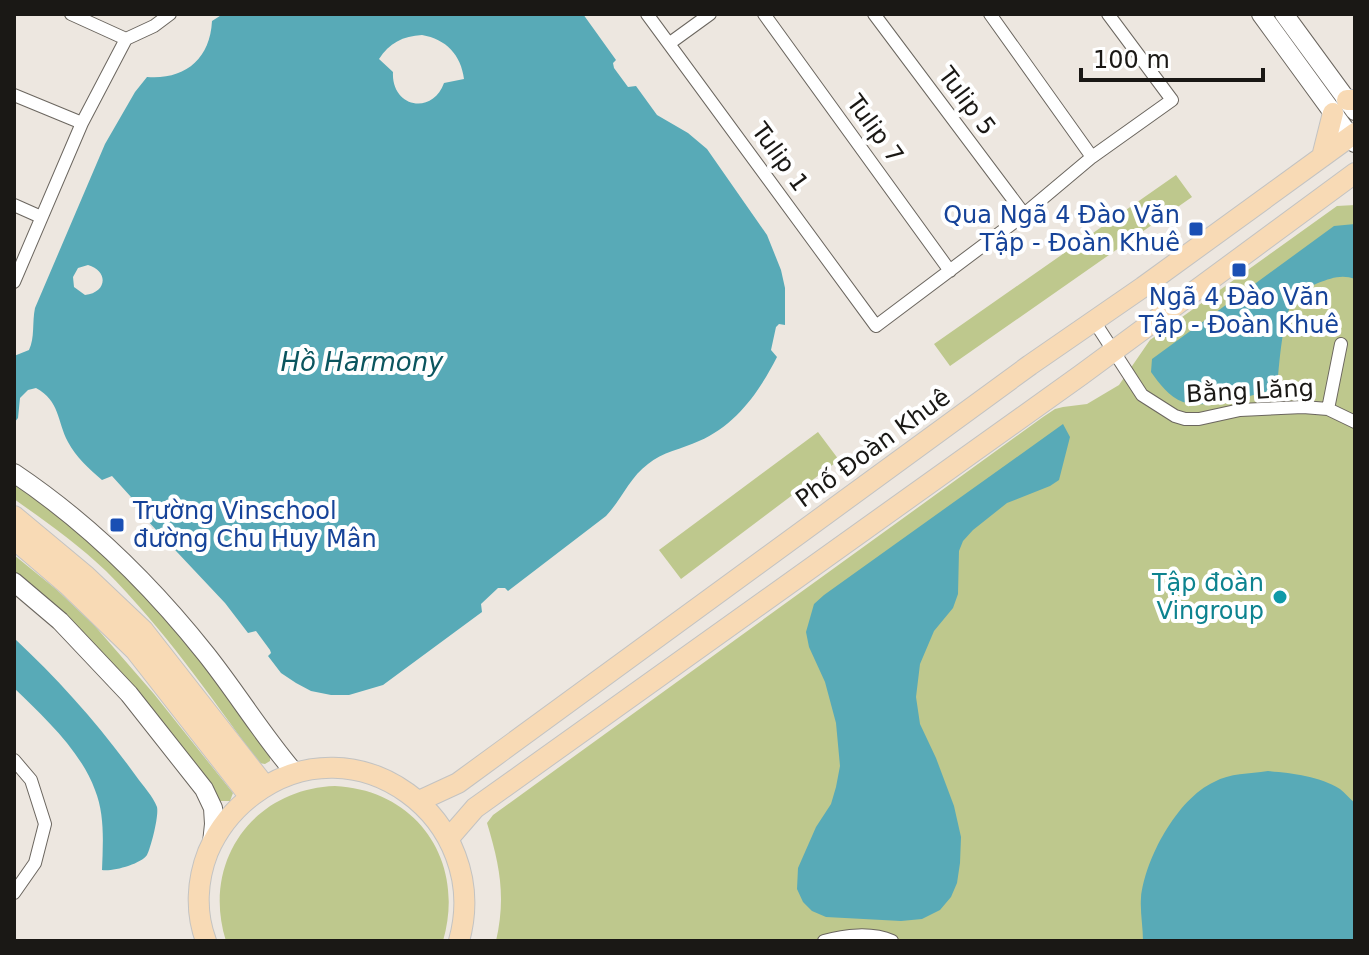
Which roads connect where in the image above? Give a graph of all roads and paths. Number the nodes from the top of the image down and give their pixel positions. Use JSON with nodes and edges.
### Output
{"nodes":[{"id":1,"x":71,"y":14,"type":"edge"},
{"id":2,"x":170,"y":14,"type":"edge"},
{"id":3,"x":647,"y":14,"type":"edge"},
{"id":4,"x":710,"y":14,"type":"edge"},
{"id":5,"x":764,"y":14,"type":"edge"},
{"id":6,"x":874,"y":14,"type":"edge"},
{"id":7,"x":990,"y":14,"type":"edge"},
{"id":8,"x":1108,"y":14,"type":"edge"},
{"id":9,"x":1261,"y":14,"type":"edge"},
{"id":10,"x":1292,"y":17,"type":"edge"},
{"id":11,"x":126,"y":39,"type":"junction"},
{"id":12,"x":670,"y":43,"type":"junction"},
{"id":13,"x":14,"y":95,"type":"edge"},
{"id":14,"x":1348,"y":106,"type":"edge"},
{"id":15,"x":82,"y":123,"type":"junction"},
{"id":16,"x":1353,"y":137,"type":"edge"},
{"id":17,"x":1092,"y":157,"type":"junction"},
{"id":18,"x":1322,"y":157,"type":"junction"},
{"id":19,"x":1355,"y":173,"type":"edge"},
{"id":20,"x":1346,"y":187,"type":"edge"},
{"id":21,"x":14,"y":205,"type":"edge"},
{"id":22,"x":1024,"y":214,"type":"junction"},
{"id":23,"x":41,"y":217,"type":"junction"},
{"id":24,"x":950,"y":271,"type":"junction"},
{"id":25,"x":14,"y":282,"type":"edge"},
{"id":26,"x":1094,"y":321,"type":"junction"},
{"id":27,"x":1341,"y":344,"type":"dead end"},
{"id":28,"x":1113,"y":352,"type":"junction"},
{"id":29,"x":1328,"y":409,"type":"junction"},
{"id":30,"x":1355,"y":422,"type":"edge"},
{"id":31,"x":14,"y":473,"type":"edge"},
{"id":32,"x":14,"y":516,"type":"edge"},
{"id":33,"x":14,"y":539,"type":"edge"},
{"id":34,"x":14,"y":582,"type":"edge"},
{"id":35,"x":14,"y":760,"type":"edge"},
{"id":36,"x":295,"y":773,"type":"junction"},
{"id":37,"x":257,"y":792,"type":"junction"},
{"id":38,"x":419,"y":801,"type":"junction"},
{"id":39,"x":449,"y":838,"type":"junction"},
{"id":40,"x":212,"y":843,"type":"junction"},
{"id":41,"x":14,"y":893,"type":"edge"},
{"id":42,"x":206,"y":941,"type":"edge"},
{"id":43,"x":459,"y":941,"type":"edge"},
{"id":44,"x":824,"y":941,"type":"edge"},
{"id":45,"x":892,"y":941,"type":"edge"}],
"edges":[{"from":1,"to":11,"type":"street"},
{"from":2,"to":11,"type":"street"},
{"from":3,"to":12,"type":"street","name":"Tulip 1"},
{"from":4,"to":12,"type":"street"},
{"from":5,"to":24,"type":"street","name":"Tulip 7"},
{"from":6,"to":22,"type":"street","name":"Tulip 5"},
{"from":7,"to":17,"type":"street"},
{"from":8,"to":17,"type":"street"},
{"from":9,"to":14,"type":"main road"},
{"from":10,"to":14,"type":"main road"},
{"from":11,"to":15,"type":"street"},
{"from":12,"to":24,"type":"street","name":"Tulip 1"},
{"from":13,"to":15,"type":"street"},
{"from":14,"to":16,"type":"main road"},
{"from":14,"to":18,"type":"main road"},
{"from":15,"to":23,"type":"street"},
{"from":16,"to":18,"type":"main road","name":"Phố Đoàn Khuê"},
{"from":17,"to":22,"type":"street"},
{"from":18,"to":26,"type":"main road","name":"Phố Đoàn Khuê"},
{"from":19,"to":20,"type":"main road"},
{"from":20,"to":28,"type":"main road"},
{"from":21,"to":23,"type":"street"},
{"from":22,"to":24,"type":"street"},
{"from":23,"to":25,"type":"street"},
{"from":26,"to":28,"type":"street","name":"Bằng Lăng"},
{"from":26,"to":38,"type":"main road","name":"Phố Đoàn Khuê"},
{"from":27,"to":29,"type":"street"},
{"from":28,"to":29,"type":"street","name":"Bằng Lăng"},
{"from":28,"to":39,"type":"main road"},
{"from":29,"to":30,"type":"street","name":"Bằng Lăng"},
{"from":31,"to":36,"type":"main road"},
{"from":32,"to":37,"type":"main road"},
{"from":33,"to":37,"type":"main road"},
{"from":34,"to":40,"type":"main road"},
{"from":35,"to":41,"type":"street"},
{"from":36,"to":37,"type":"main road"},
{"from":36,"to":38,"type":"main road"},
{"from":37,"to":40,"type":"main road"},
{"from":38,"to":39,"type":"main road"},
{"from":39,"to":43,"type":"main road"},
{"from":40,"to":42,"type":"main road"},
{"from":44,"to":45,"type":"street"}]}
